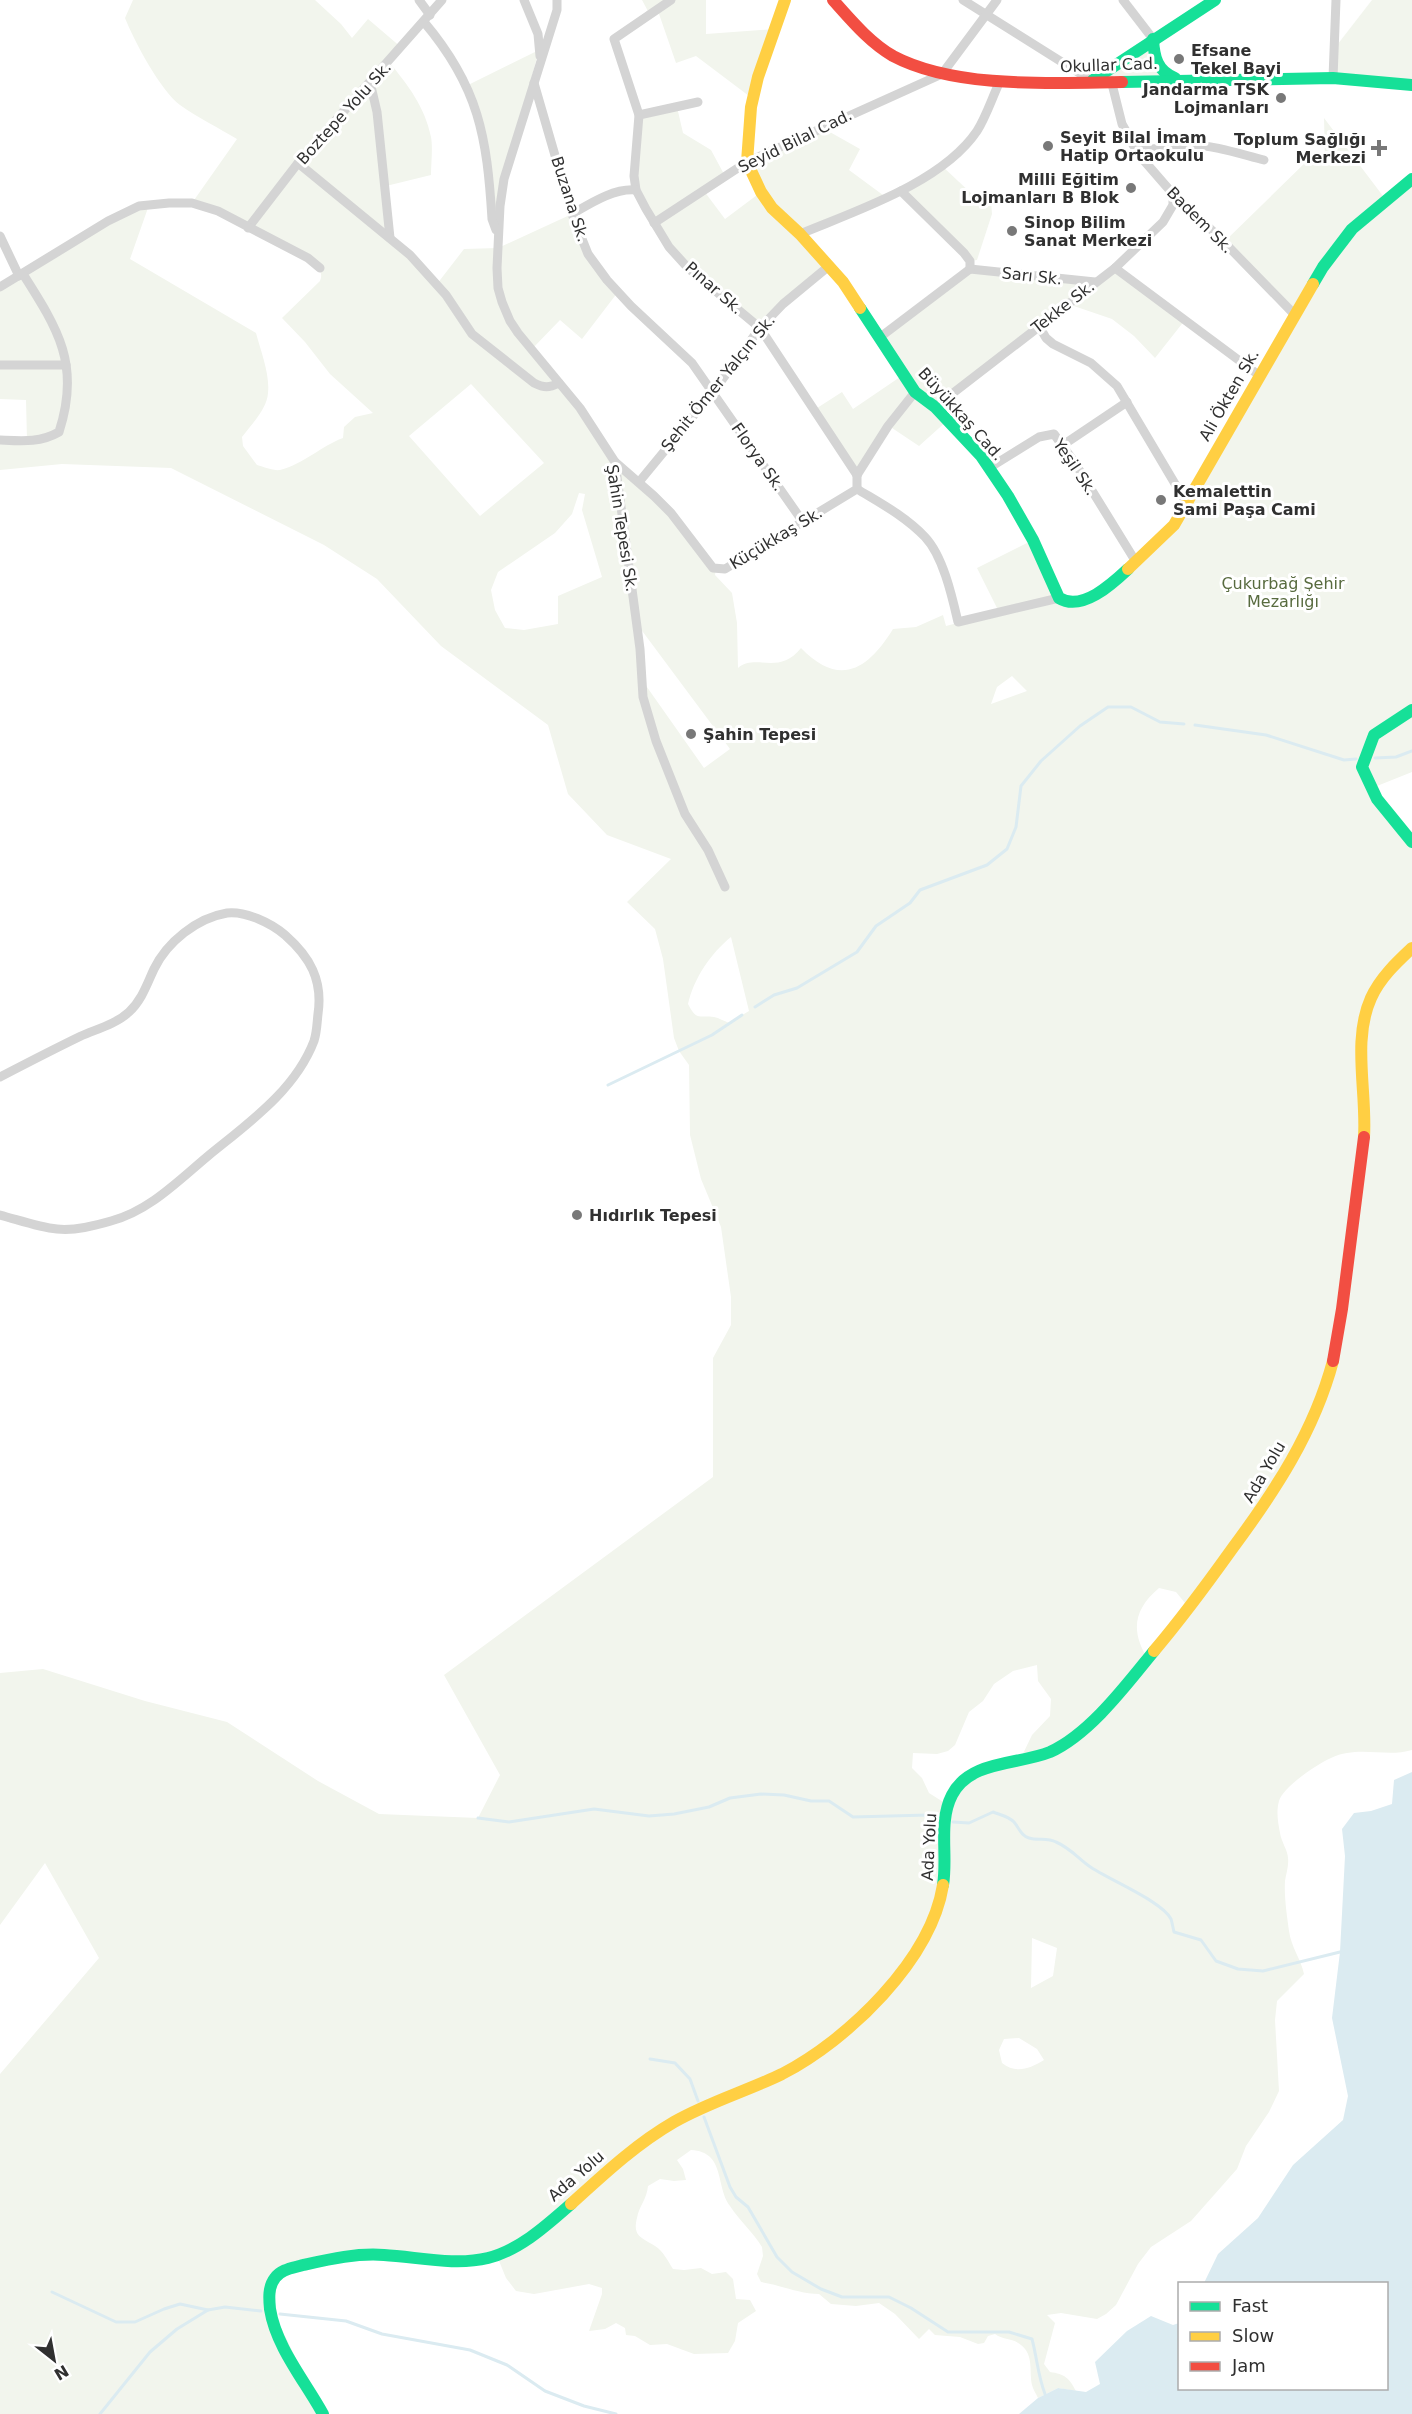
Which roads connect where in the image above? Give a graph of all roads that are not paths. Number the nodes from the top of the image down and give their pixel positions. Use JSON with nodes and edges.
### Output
{"nodes":[{"id":1,"x":419,"y":0,"type":"edge"},
{"id":2,"x":442,"y":0,"type":"edge"},
{"id":3,"x":524,"y":0,"type":"edge"},
{"id":4,"x":557,"y":0,"type":"edge"},
{"id":5,"x":671,"y":0,"type":"edge"},
{"id":6,"x":785,"y":0,"type":"edge"},
{"id":7,"x":833,"y":0,"type":"edge"},
{"id":8,"x":963,"y":0,"type":"edge"},
{"id":9,"x":997,"y":0,"type":"edge"},
{"id":10,"x":1122,"y":0,"type":"edge"},
{"id":11,"x":1215,"y":0,"type":"edge"},
{"id":12,"x":1335,"y":0,"type":"edge"},
{"id":13,"x":986,"y":14,"type":"junction"},
{"id":14,"x":427,"y":19,"type":"junction"},
{"id":15,"x":1153,"y":39,"type":"junction"},
{"id":16,"x":541,"y":61,"type":"junction"},
{"id":17,"x":942,"y":74,"type":"junction"},
{"id":18,"x":1334,"y":78,"type":"junction"},
{"id":19,"x":1111,"y":80,"type":"junction"},
{"id":20,"x":1178,"y":80,"type":"junction"},
{"id":21,"x":1000,"y":81,"type":"junction"},
{"id":22,"x":1092,"y":81,"type":"junction"},
{"id":23,"x":370,"y":82,"type":"junction"},
{"id":24,"x":1410,"y":82,"type":"edge"},
{"id":25,"x":534,"y":83,"type":"junction"},
{"id":26,"x":698,"y":102,"type":"dead end"},
{"id":27,"x":639,"y":115,"type":"junction"},
{"id":28,"x":1133,"y":145,"type":"junction"},
{"id":29,"x":1264,"y":160,"type":"dead end"},
{"id":30,"x":747,"y":162,"type":"junction"},
{"id":31,"x":298,"y":163,"type":"junction"},
{"id":32,"x":1412,"y":179,"type":"edge"},
{"id":33,"x":636,"y":190,"type":"junction"},
{"id":34,"x":901,"y":191,"type":"junction"},
{"id":35,"x":1173,"y":194,"type":"junction"},
{"id":36,"x":572,"y":214,"type":"junction"},
{"id":37,"x":654,"y":223,"type":"junction"},
{"id":38,"x":248,"y":228,"type":"junction"},
{"id":39,"x":800,"y":234,"type":"junction"},
{"id":40,"x":0,"y":236,"type":"edge"},
{"id":41,"x":390,"y":238,"type":"junction"},
{"id":42,"x":498,"y":240,"type":"junction"},
{"id":43,"x":829,"y":266,"type":"junction"},
{"id":44,"x":320,"y":268,"type":"dead end"},
{"id":45,"x":1115,"y":268,"type":"junction"},
{"id":46,"x":970,"y":269,"type":"junction"},
{"id":47,"x":21,"y":275,"type":"junction"},
{"id":48,"x":1095,"y":282,"type":"junction"},
{"id":49,"x":0,"y":287,"type":"edge"},
{"id":50,"x":1294,"y":314,"type":"junction"},
{"id":51,"x":1039,"y":326,"type":"junction"},
{"id":52,"x":760,"y":328,"type":"junction"},
{"id":53,"x":879,"y":338,"type":"junction"},
{"id":54,"x":0,"y":365,"type":"edge"},
{"id":55,"x":66,"y":365,"type":"junction"},
{"id":56,"x":1260,"y":376,"type":"junction"},
{"id":57,"x":559,"y":383,"type":"junction"},
{"id":58,"x":713,"y":392,"type":"junction"},
{"id":59,"x":915,"y":392,"type":"junction"},
{"id":60,"x":1127,"y":402,"type":"junction"},
{"id":61,"x":935,"y":407,"type":"junction"},
{"id":62,"x":0,"y":440,"type":"edge"},
{"id":63,"x":1063,"y":445,"type":"junction"},
{"id":64,"x":615,"y":462,"type":"junction"},
{"id":65,"x":989,"y":468,"type":"junction"},
{"id":66,"x":857,"y":475,"type":"junction"},
{"id":67,"x":639,"y":482,"type":"junction"},
{"id":68,"x":856,"y":489,"type":"junction"},
{"id":69,"x":1187,"y":504,"type":"junction"},
{"id":70,"x":802,"y":522,"type":"junction"},
{"id":71,"x":1136,"y":562,"type":"junction"},
{"id":72,"x":1059,"y":598,"type":"junction"},
{"id":73,"x":1412,"y":710,"type":"edge"},
{"id":74,"x":1412,"y":842,"type":"edge"},
{"id":75,"x":724,"y":888,"type":"dead end"},
{"id":76,"x":1412,"y":948,"type":"edge"},
{"id":77,"x":0,"y":1077,"type":"edge"},
{"id":78,"x":0,"y":1215,"type":"edge"},
{"id":79,"x":323,"y":2414,"type":"edge"}],
"edges":[{"from":1,"to":14,"type":"street"},
{"from":2,"to":14,"type":"street","name":"Boztepe Yolu Sk."},
{"from":3,"to":16,"type":"street"},
{"from":4,"to":16,"type":"street"},
{"from":5,"to":27,"type":"street","name":"Pınar Sk."},
{"from":6,"to":30,"type":"street"},
{"from":7,"to":17,"type":"street","name":"Okullar Cad."},
{"from":8,"to":13,"type":"street"},
{"from":9,"to":13,"type":"street"},
{"from":10,"to":15,"type":"street"},
{"from":11,"to":15,"type":"street"},
{"from":12,"to":18,"type":"street"},
{"from":13,"to":17,"type":"street"},
{"from":13,"to":22,"type":"street"},
{"from":14,"to":23,"type":"street","name":"Boztepe Yolu Sk."},
{"from":14,"to":42,"type":"street"},
{"from":15,"to":20,"type":"street"},
{"from":15,"to":22,"type":"street"},
{"from":16,"to":25,"type":"street"},
{"from":17,"to":21,"type":"street","name":"Okullar Cad."},
{"from":17,"to":30,"type":"street","name":"Seyid Bilal Cad."},
{"from":18,"to":20,"type":"street","name":"Okullar Cad."},
{"from":18,"to":24,"type":"street","name":"Okullar Cad."},
{"from":19,"to":20,"type":"street","name":"Okullar Cad."},
{"from":19,"to":22,"type":"street","name":"Okullar Cad."},
{"from":19,"to":28,"type":"street","name":"Badem Sk."},
{"from":21,"to":22,"type":"street","name":"Okullar Cad."},
{"from":21,"to":34,"type":"street"},
{"from":23,"to":31,"type":"street","name":"Boztepe Yolu Sk."},
{"from":23,"to":41,"type":"street"},
{"from":25,"to":36,"type":"street","name":"Buzana Sk."},
{"from":25,"to":42,"type":"street","name":"Şahin Tepesi Sk."},
{"from":26,"to":27,"type":"street"},
{"from":27,"to":33,"type":"street","name":"Pınar Sk."},
{"from":28,"to":29,"type":"street"},
{"from":28,"to":35,"type":"street","name":"Badem Sk."},
{"from":30,"to":37,"type":"street","name":"Seyid Bilal Cad."},
{"from":30,"to":39,"type":"street","name":"Büyükkaş Cad."},
{"from":31,"to":38,"type":"street","name":"Boztepe Yolu Sk."},
{"from":31,"to":41,"type":"street"},
{"from":32,"to":50,"type":"street","name":"Ali Ökten Sk."},
{"from":33,"to":36,"type":"street"},
{"from":33,"to":37,"type":"street","name":"Pınar Sk."},
{"from":34,"to":39,"type":"street"},
{"from":34,"to":46,"type":"street"},
{"from":35,"to":45,"type":"street","name":"Tekke Sk."},
{"from":35,"to":50,"type":"street","name":"Badem Sk."},
{"from":36,"to":58,"type":"street","name":"Buzana Sk."},
{"from":37,"to":52,"type":"street","name":"Pınar Sk."},
{"from":38,"to":44,"type":"street"},
{"from":38,"to":47,"type":"street"},
{"from":39,"to":43,"type":"street","name":"Büyükkaş Cad."},
{"from":40,"to":47,"type":"street"},
{"from":41,"to":57,"type":"street"},
{"from":42,"to":57,"type":"street","name":"Şahin Tepesi Sk."},
{"from":43,"to":52,"type":"street","name":"Şehit Ömer Yalçın Sk."},
{"from":43,"to":53,"type":"street","name":"Büyükkaş Cad."},
{"from":45,"to":48,"type":"street","name":"Tekke Sk."},
{"from":45,"to":56,"type":"street"},
{"from":46,"to":48,"type":"street","name":"Sarı Sk."},
{"from":46,"to":53,"type":"street"},
{"from":47,"to":49,"type":"street"},
{"from":47,"to":55,"type":"street"},
{"from":48,"to":51,"type":"street","name":"Tekke Sk."},
{"from":50,"to":56,"type":"street","name":"Ali Ökten Sk."},
{"from":51,"to":60,"type":"street"},
{"from":51,"to":61,"type":"street","name":"Tekke Sk."},
{"from":52,"to":58,"type":"street","name":"Şehit Ömer Yalçın Sk."},
{"from":52,"to":66,"type":"street","name":"Pınar Sk."},
{"from":53,"to":59,"type":"street","name":"Büyükkaş Cad."},
{"from":54,"to":55,"type":"street"},
{"from":55,"to":62,"type":"street"},
{"from":56,"to":69,"type":"street","name":"Ali Ökten Sk."},
{"from":57,"to":64,"type":"street","name":"Şahin Tepesi Sk."},
{"from":58,"to":67,"type":"street","name":"Şehit Ömer Yalçın Sk."},
{"from":58,"to":70,"type":"street","name":"Florya Sk."},
{"from":59,"to":61,"type":"street","name":"Büyükkaş Cad."},
{"from":59,"to":66,"type":"street"},
{"from":60,"to":63,"type":"street"},
{"from":60,"to":69,"type":"street"},
{"from":61,"to":65,"type":"street","name":"Büyükkaş Cad."},
{"from":63,"to":65,"type":"street","name":"Yeşil Sk."},
{"from":63,"to":71,"type":"street","name":"Yeşil Sk."},
{"from":64,"to":67,"type":"street","name":"Küçükkaş Sk."},
{"from":64,"to":75,"type":"street","name":"Şahin Tepesi Sk."},
{"from":65,"to":72,"type":"street","name":"Büyükkaş Cad."},
{"from":66,"to":68,"type":"street"},
{"from":67,"to":70,"type":"street","name":"Küçükkaş Sk."},
{"from":68,"to":70,"type":"street","name":"Küçükkaş Sk."},
{"from":68,"to":72,"type":"street"},
{"from":69,"to":71,"type":"street","name":"Ali Ökten Sk."},
{"from":71,"to":72,"type":"street","name":"Ali Ökten Sk."},
{"from":73,"to":74,"type":"street"},
{"from":76,"to":79,"type":"street","name":"Ada Yolu"},
{"from":77,"to":78,"type":"street"}]}
